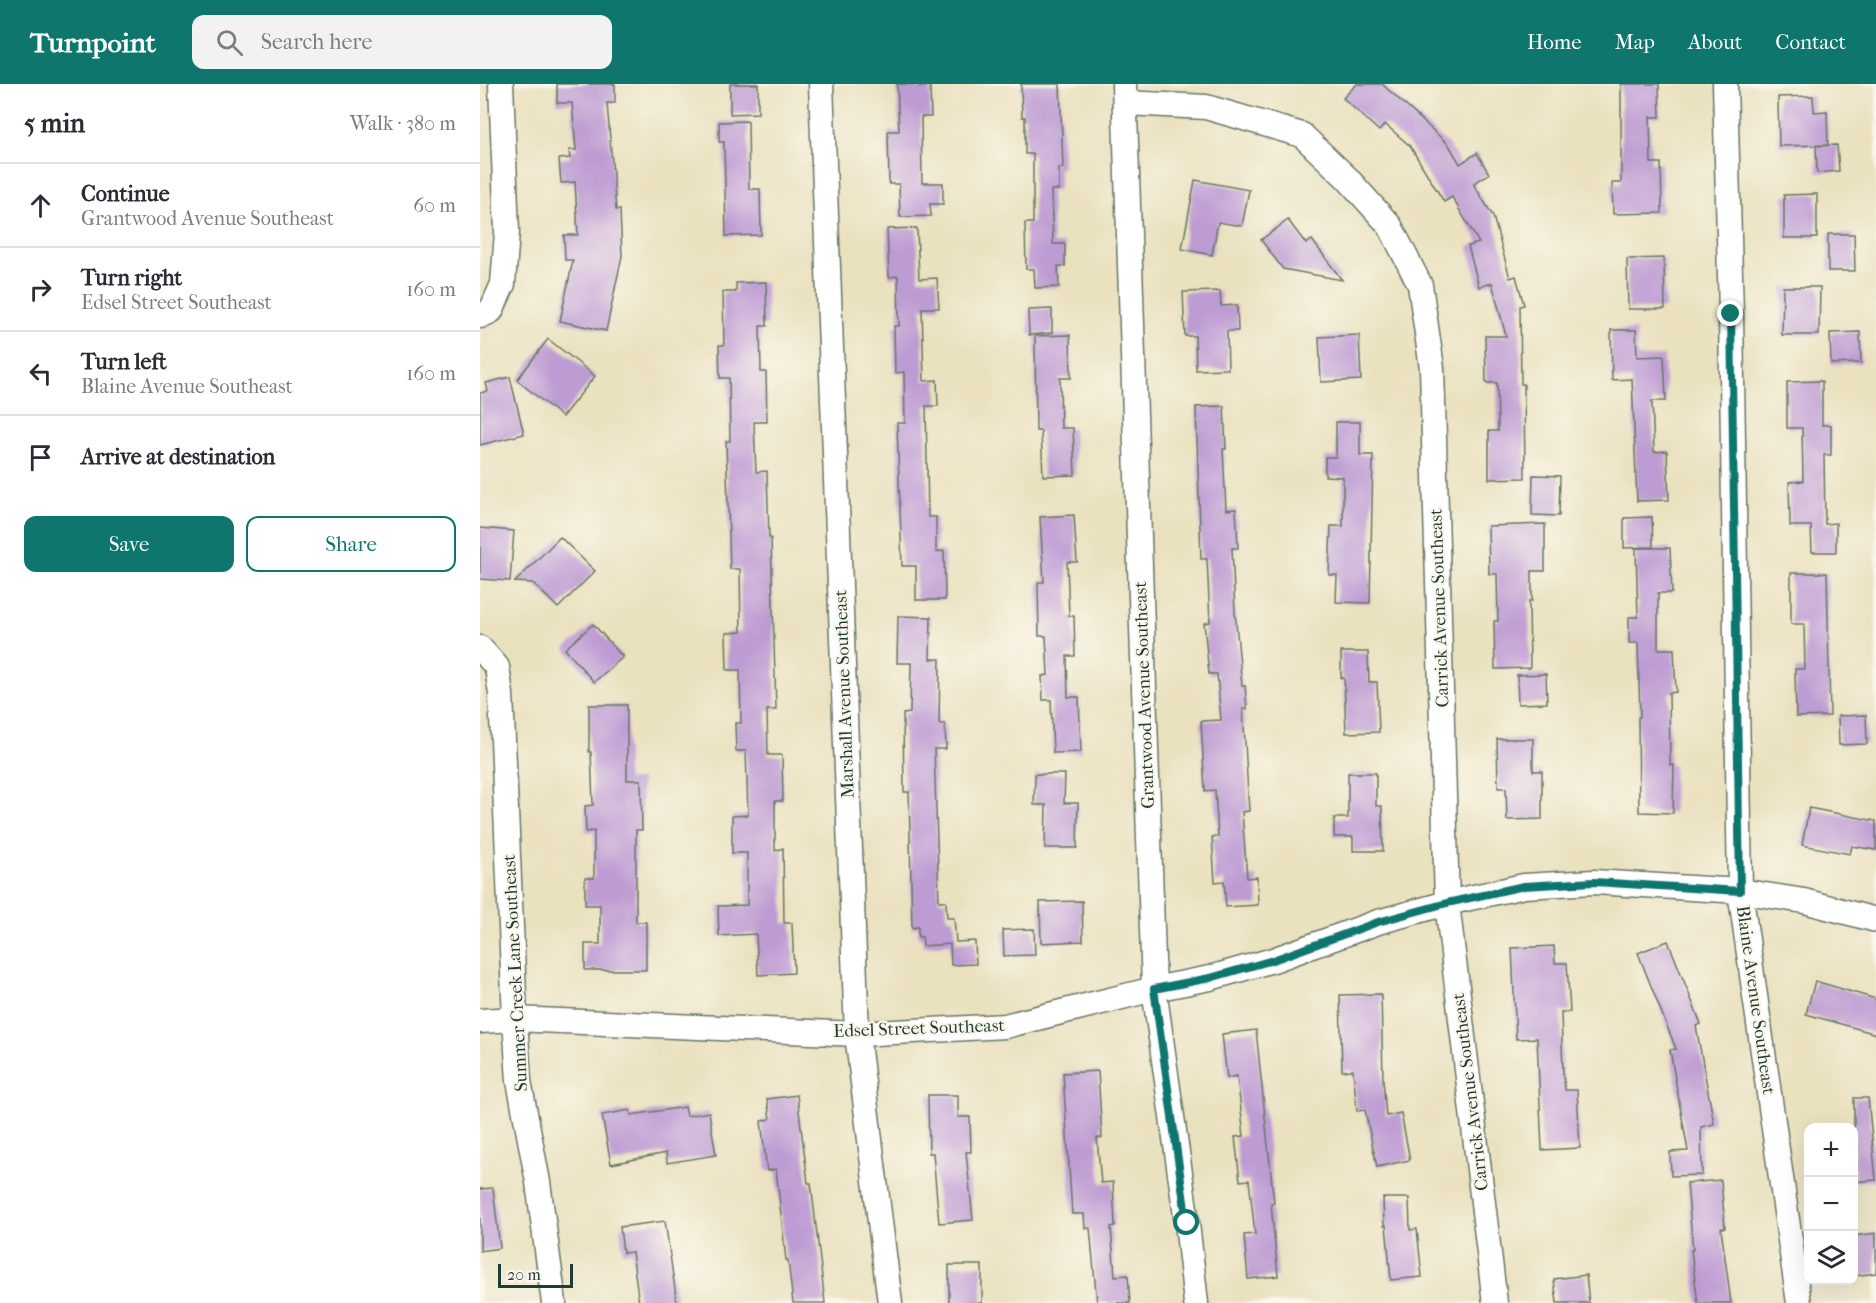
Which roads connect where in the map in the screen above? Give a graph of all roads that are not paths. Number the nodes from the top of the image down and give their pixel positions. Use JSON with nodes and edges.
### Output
{"nodes":[{"id":1,"x":501,"y":84,"type":"edge"},
{"id":2,"x":821,"y":84,"type":"edge"},
{"id":3,"x":1725,"y":84,"type":"edge"},
{"id":4,"x":1124,"y":94,"type":"edge"},
{"id":5,"x":486,"y":314,"type":"edge"},
{"id":6,"x":480,"y":648,"type":"edge"},
{"id":7,"x":1740,"y":891,"type":"junction"},
{"id":8,"x":1447,"y":903,"type":"junction"},
{"id":9,"x":1876,"y":920,"type":"edge"},
{"id":10,"x":1154,"y":989,"type":"junction"},
{"id":11,"x":515,"y":1020,"type":"junction"},
{"id":12,"x":480,"y":1021,"type":"edge"},
{"id":13,"x":857,"y":1034,"type":"junction"},
{"id":14,"x":554,"y":1303,"type":"edge"},
{"id":15,"x":890,"y":1303,"type":"edge"},
{"id":16,"x":1196,"y":1303,"type":"edge"},
{"id":17,"x":1495,"y":1303,"type":"edge"},
{"id":18,"x":1800,"y":1303,"type":"edge"}],
"edges":[{"from":1,"to":5,"type":"street"},
{"from":2,"to":13,"type":"street","name":"Marshall Avenue Southeast"},
{"from":3,"to":7,"type":"street","name":"Blaine Avenue Southeast"},
{"from":4,"to":8,"type":"street","name":"Carrick Avenue Southeast"},
{"from":4,"to":10,"type":"street","name":"Grantwood Avenue Southeast"},
{"from":6,"to":11,"type":"street","name":"Summer Creek Lane Southeast"},
{"from":7,"to":8,"type":"street","name":"Edsel Street Southeast"},
{"from":7,"to":9,"type":"street","name":"Edsel Street Southeast"},
{"from":7,"to":18,"type":"street","name":"Blaine Avenue Southeast"},
{"from":8,"to":10,"type":"street","name":"Edsel Street Southeast"},
{"from":8,"to":17,"type":"street","name":"Carrick Avenue Southeast"},
{"from":10,"to":13,"type":"street","name":"Edsel Street Southeast"},
{"from":10,"to":16,"type":"street","name":"Grantwood Avenue Southeast"},
{"from":11,"to":12,"type":"street","name":"Edsel Street Southeast"},
{"from":11,"to":13,"type":"street","name":"Edsel Street Southeast"},
{"from":11,"to":14,"type":"street","name":"Summer Creek Lane Southeast"},
{"from":13,"to":15,"type":"street","name":"Marshall Avenue Southeast"}]}
